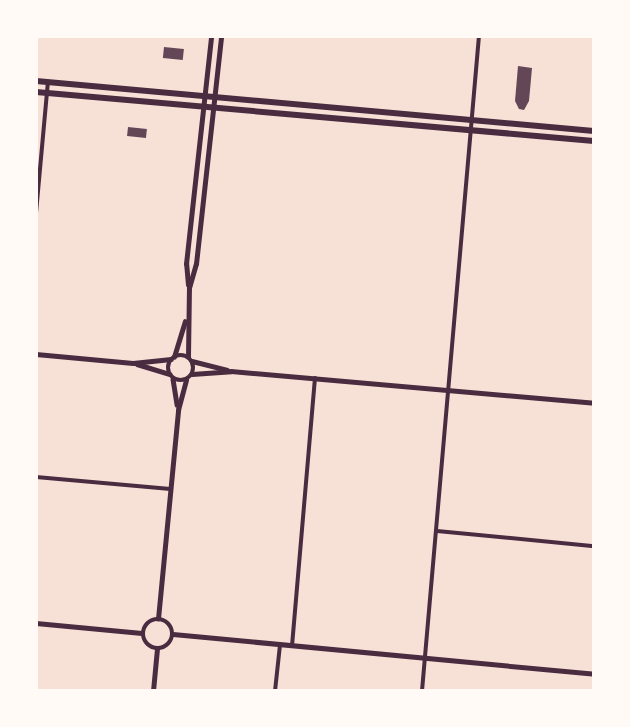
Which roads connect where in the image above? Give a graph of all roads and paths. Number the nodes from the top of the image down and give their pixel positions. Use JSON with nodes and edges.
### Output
{"nodes":[{"id":1,"x":211,"y":36,"type":"edge"},
{"id":2,"x":220,"y":36,"type":"edge"},
{"id":3,"x":479,"y":36,"type":"edge"},
{"id":4,"x":36,"y":81,"type":"edge"},
{"id":5,"x":48,"y":82,"type":"junction"},
{"id":6,"x":36,"y":92,"type":"edge"},
{"id":7,"x":47,"y":93,"type":"junction"},
{"id":8,"x":202,"y":95,"type":"junction"},
{"id":9,"x":215,"y":96,"type":"junction"},
{"id":10,"x":201,"y":108,"type":"junction"},
{"id":11,"x":213,"y":108,"type":"junction"},
{"id":12,"x":471,"y":119,"type":"junction"},
{"id":13,"x":470,"y":129,"type":"junction"},
{"id":14,"x":594,"y":130,"type":"edge"},
{"id":15,"x":594,"y":141,"type":"edge"},
{"id":16,"x":36,"y":213,"type":"edge"},
{"id":17,"x":189,"y":288,"type":"junction"},
{"id":18,"x":186,"y":319,"type":"junction"},
{"id":19,"x":36,"y":354,"type":"edge"},
{"id":20,"x":172,"y":358,"type":"junction"},
{"id":21,"x":190,"y":359,"type":"junction"},
{"id":22,"x":133,"y":363,"type":"junction"},
{"id":23,"x":231,"y":371,"type":"junction"},
{"id":24,"x":169,"y":374,"type":"junction"},
{"id":25,"x":192,"y":374,"type":"junction"},
{"id":26,"x":315,"y":378,"type":"junction"},
{"id":27,"x":173,"y":379,"type":"junction"},
{"id":28,"x":186,"y":380,"type":"junction"},
{"id":29,"x":449,"y":391,"type":"junction"},
{"id":30,"x":594,"y":403,"type":"edge"},
{"id":31,"x":178,"y":410,"type":"junction"},
{"id":32,"x":36,"y":477,"type":"edge"},
{"id":33,"x":170,"y":489,"type":"junction"},
{"id":34,"x":437,"y":531,"type":"junction"},
{"id":35,"x":594,"y":546,"type":"edge"},
{"id":36,"x":158,"y":619,"type":"junction"},
{"id":37,"x":36,"y":623,"type":"edge"},
{"id":38,"x":142,"y":633,"type":"junction"},
{"id":39,"x":173,"y":634,"type":"junction"},
{"id":40,"x":280,"y":645,"type":"junction"},
{"id":41,"x":292,"y":646,"type":"junction"},
{"id":42,"x":157,"y":649,"type":"junction"},
{"id":43,"x":425,"y":658,"type":"junction"},
{"id":44,"x":594,"y":674,"type":"edge"},
{"id":45,"x":153,"y":691,"type":"edge"},
{"id":46,"x":275,"y":691,"type":"edge"},
{"id":47,"x":422,"y":691,"type":"edge"}],
"edges":[{"from":1,"to":8,"type":"street"},
{"from":2,"to":9,"type":"street"},
{"from":3,"to":12,"type":"street"},
{"from":4,"to":5,"type":"highway"},
{"from":5,"to":7,"type":"street"},
{"from":5,"to":8,"type":"highway"},
{"from":6,"to":7,"type":"highway"},
{"from":7,"to":10,"type":"highway"},
{"from":7,"to":16,"type":"street"},
{"from":8,"to":9,"type":"highway"},
{"from":8,"to":10,"type":"street"},
{"from":9,"to":11,"type":"street"},
{"from":9,"to":12,"type":"highway"},
{"from":10,"to":11,"type":"highway"},
{"from":10,"to":17,"type":"street"},
{"from":11,"to":13,"type":"highway"},
{"from":11,"to":17,"type":"street"},
{"from":12,"to":13,"type":"street"},
{"from":12,"to":14,"type":"highway"},
{"from":13,"to":15,"type":"highway"},
{"from":13,"to":29,"type":"street"},
{"from":17,"to":18,"type":"street"},
{"from":18,"to":20,"type":"street"},
{"from":18,"to":21,"type":"street"},
{"from":19,"to":22,"type":"street"},
{"from":20,"to":21,"type":"street"},
{"from":20,"to":22,"type":"street"},
{"from":20,"to":24,"type":"street"},
{"from":21,"to":23,"type":"street"},
{"from":21,"to":25,"type":"street"},
{"from":22,"to":24,"type":"street"},
{"from":23,"to":25,"type":"street"},
{"from":23,"to":26,"type":"street"},
{"from":24,"to":27,"type":"street"},
{"from":25,"to":28,"type":"street"},
{"from":26,"to":29,"type":"street"},
{"from":26,"to":41,"type":"street"},
{"from":27,"to":28,"type":"street"},
{"from":27,"to":31,"type":"street"},
{"from":28,"to":31,"type":"street"},
{"from":29,"to":30,"type":"street"},
{"from":29,"to":34,"type":"street"},
{"from":31,"to":33,"type":"street"},
{"from":32,"to":33,"type":"street"},
{"from":33,"to":36,"type":"street"},
{"from":34,"to":35,"type":"street"},
{"from":34,"to":43,"type":"street"},
{"from":36,"to":38,"type":"street"},
{"from":36,"to":39,"type":"street"},
{"from":37,"to":38,"type":"street"},
{"from":38,"to":42,"type":"street"},
{"from":39,"to":40,"type":"street"},
{"from":39,"to":42,"type":"street"},
{"from":40,"to":41,"type":"street"},
{"from":40,"to":46,"type":"street"},
{"from":41,"to":43,"type":"street"},
{"from":42,"to":45,"type":"street"},
{"from":43,"to":44,"type":"street"},
{"from":43,"to":47,"type":"street"}]}
